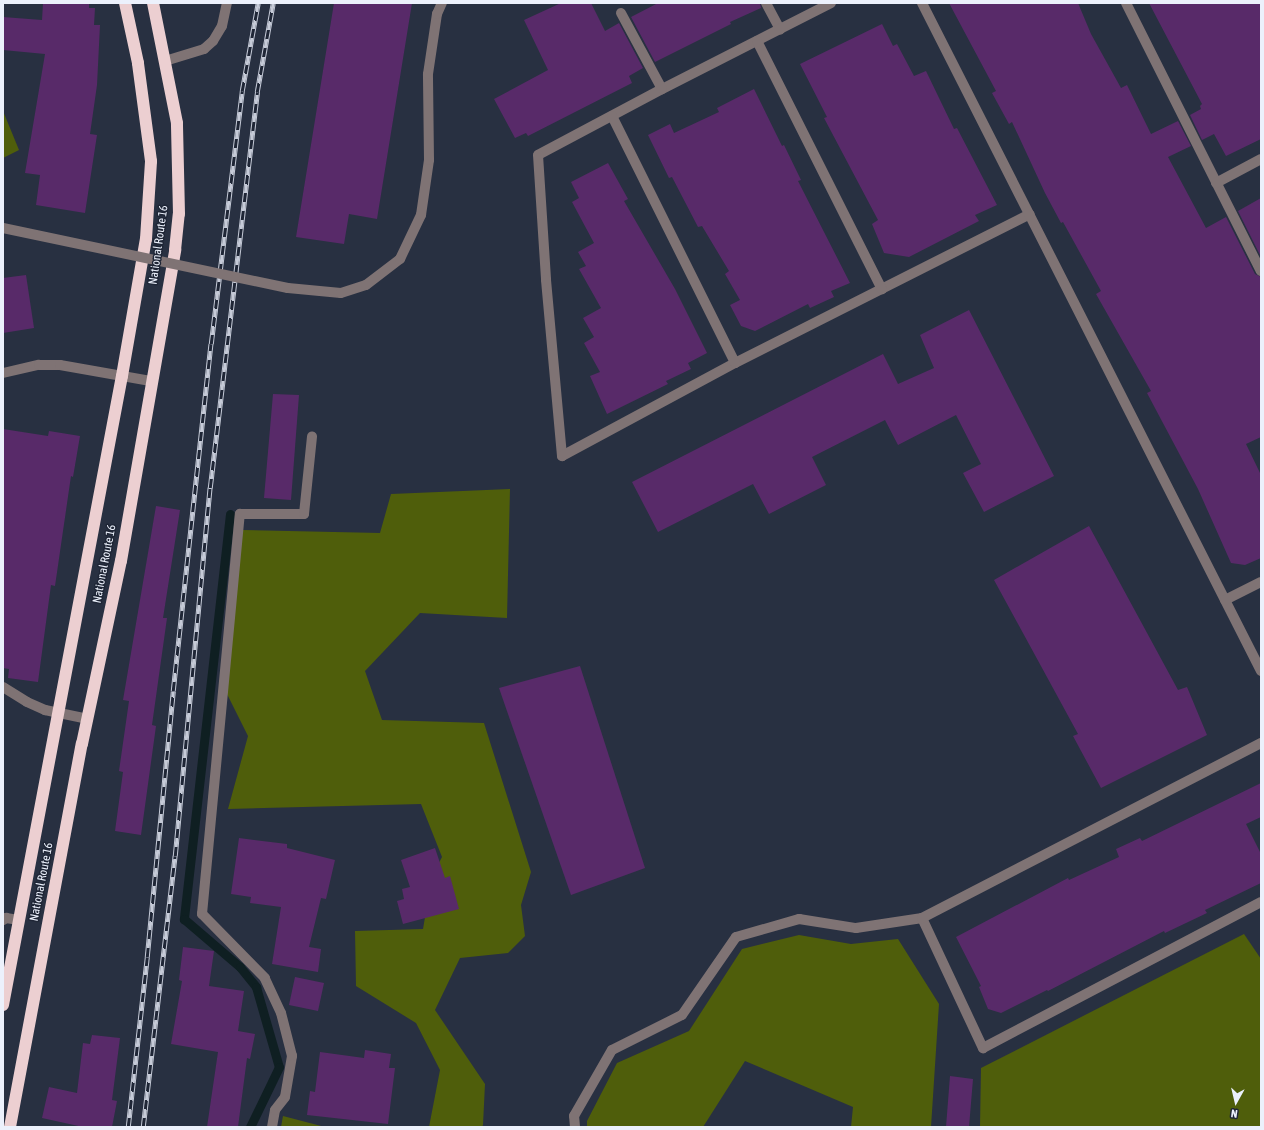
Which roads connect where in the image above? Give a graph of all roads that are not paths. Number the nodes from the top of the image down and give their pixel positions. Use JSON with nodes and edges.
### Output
{"nodes":[{"id":1,"x":125,"y":3,"type":"edge"},
{"id":2,"x":153,"y":3,"type":"edge"},
{"id":3,"x":226,"y":3,"type":"edge"},
{"id":4,"x":442,"y":3,"type":"edge"},
{"id":5,"x":766,"y":3,"type":"edge"},
{"id":6,"x":830,"y":3,"type":"edge"},
{"id":7,"x":922,"y":3,"type":"edge"},
{"id":8,"x":1126,"y":3,"type":"edge"},
{"id":9,"x":621,"y":13,"type":"dead end"},
{"id":10,"x":780,"y":29,"type":"junction"},
{"id":11,"x":757,"y":41,"type":"junction"},
{"id":12,"x":165,"y":61,"type":"junction"},
{"id":13,"x":662,"y":89,"type":"junction"},
{"id":14,"x":612,"y":116,"type":"junction"},
{"id":15,"x":1261,"y":159,"type":"edge"},
{"id":16,"x":1216,"y":183,"type":"junction"},
{"id":17,"x":1030,"y":214,"type":"junction"},
{"id":18,"x":3,"y":228,"type":"edge"},
{"id":19,"x":1261,"y":271,"type":"edge"},
{"id":20,"x":882,"y":289,"type":"junction"},
{"id":21,"x":735,"y":363,"type":"junction"},
{"id":22,"x":3,"y":373,"type":"edge"},
{"id":23,"x":122,"y":376,"type":"junction"},
{"id":24,"x":151,"y":381,"type":"junction"},
{"id":25,"x":312,"y":436,"type":"dead end"},
{"id":26,"x":1261,"y":582,"type":"edge"},
{"id":27,"x":1225,"y":600,"type":"junction"},
{"id":28,"x":1261,"y":671,"type":"edge"},
{"id":29,"x":3,"y":687,"type":"edge"},
{"id":30,"x":59,"y":713,"type":"junction"},
{"id":31,"x":88,"y":719,"type":"junction"},
{"id":32,"x":1261,"y":743,"type":"edge"},
{"id":33,"x":1261,"y":902,"type":"edge"},
{"id":34,"x":922,"y":918,"type":"junction"},
{"id":35,"x":3,"y":920,"type":"edge"},
{"id":36,"x":19,"y":920,"type":"junction"},
{"id":37,"x":3,"y":1005,"type":"edge"},
{"id":38,"x":10,"y":1127,"type":"edge"},
{"id":39,"x":272,"y":1127,"type":"edge"},
{"id":40,"x":575,"y":1127,"type":"edge"}],
"edges":[{"from":1,"to":23,"type":"highway","name":"National Route 16"},
{"from":2,"to":12,"type":"highway","name":"National Route 16"},
{"from":3,"to":12,"type":"street"},
{"from":4,"to":18,"type":"street","bridge":true},
{"from":5,"to":10,"type":"street"},
{"from":6,"to":10,"type":"street"},
{"from":7,"to":17,"type":"street"},
{"from":8,"to":16,"type":"street"},
{"from":9,"to":13,"type":"street"},
{"from":10,"to":11,"type":"street"},
{"from":11,"to":13,"type":"street"},
{"from":11,"to":20,"type":"street"},
{"from":12,"to":24,"type":"highway","name":"National Route 16"},
{"from":13,"to":14,"type":"street"},
{"from":14,"to":21,"type":"street"},
{"from":14,"to":21,"type":"street"},
{"from":15,"to":16,"type":"street"},
{"from":16,"to":19,"type":"street"},
{"from":17,"to":20,"type":"street"},
{"from":17,"to":27,"type":"street"},
{"from":20,"to":21,"type":"street"},
{"from":22,"to":23,"type":"street"},
{"from":23,"to":24,"type":"street"},
{"from":23,"to":30,"type":"highway","name":"National Route 16"},
{"from":24,"to":31,"type":"highway","name":"National Route 16"},
{"from":25,"to":39,"type":"street"},
{"from":26,"to":27,"type":"street"},
{"from":27,"to":28,"type":"street"},
{"from":29,"to":30,"type":"street"},
{"from":30,"to":31,"type":"street"},
{"from":30,"to":36,"type":"highway","name":"National Route 16"},
{"from":31,"to":38,"type":"highway","name":"National Route 16"},
{"from":32,"to":34,"type":"street"},
{"from":33,"to":34,"type":"street"},
{"from":34,"to":40,"type":"street"},
{"from":35,"to":36,"type":"street"},
{"from":36,"to":37,"type":"highway","name":"National Route 16"}]}
